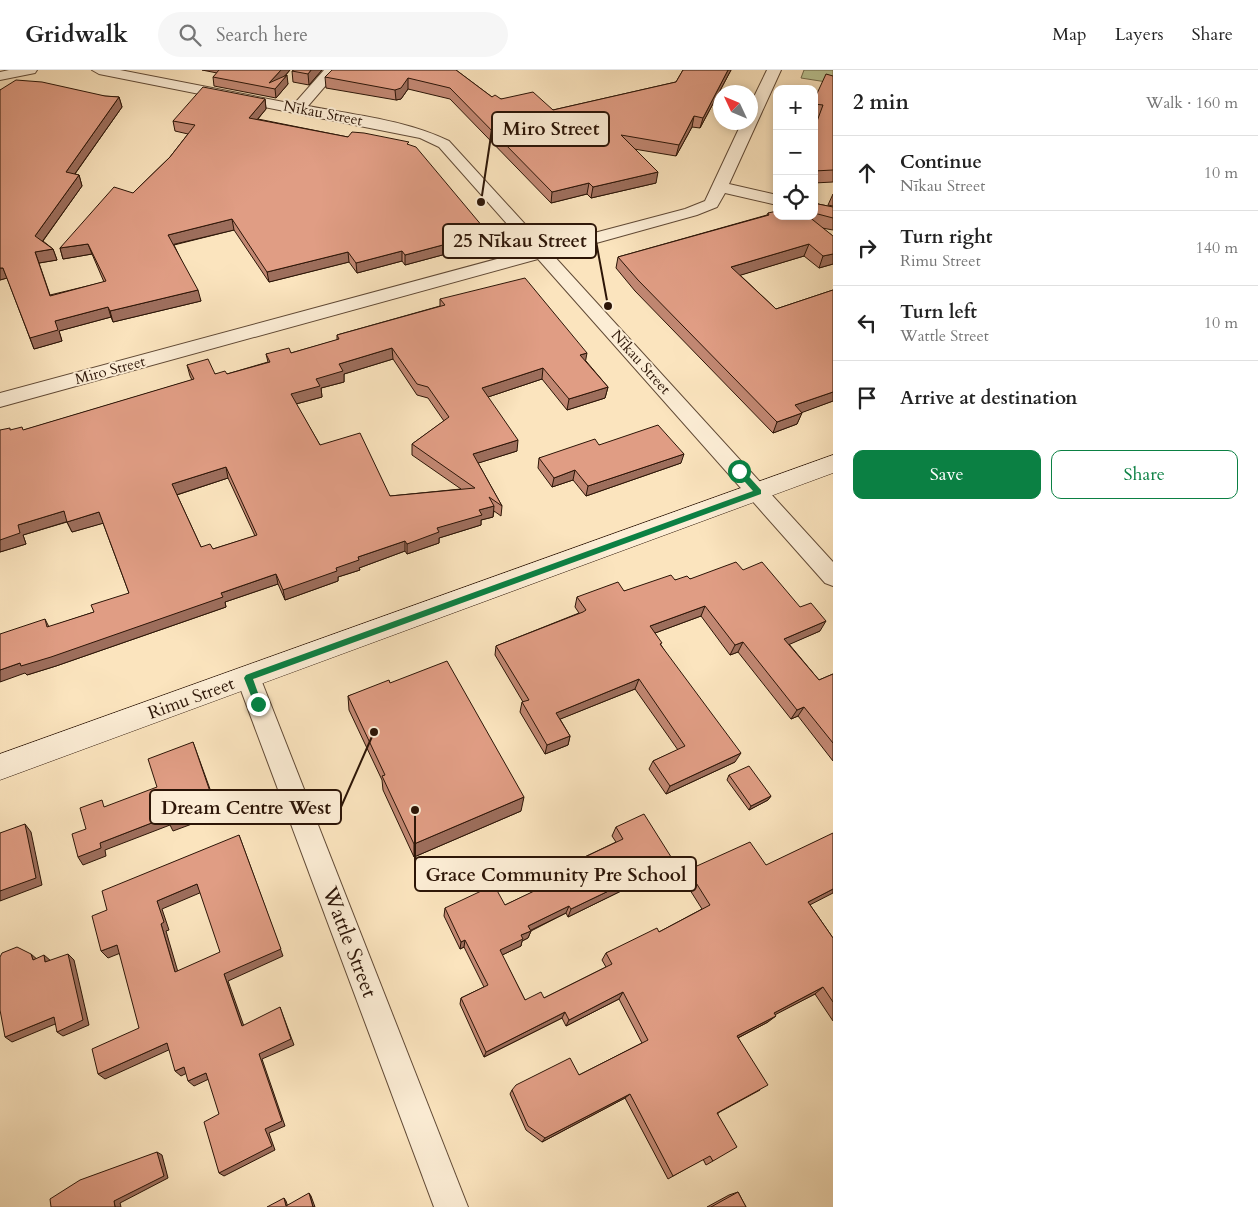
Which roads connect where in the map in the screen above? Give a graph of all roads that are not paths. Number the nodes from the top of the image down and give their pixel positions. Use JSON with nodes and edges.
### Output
{"nodes":[{"id":1,"x":30,"y":70,"type":"edge"},
{"id":2,"x":99,"y":70,"type":"edge"},
{"id":3,"x":332,"y":70,"type":"edge"},
{"id":4,"x":774,"y":70,"type":"edge"},
{"id":5,"x":0,"y":76,"type":"edge"},
{"id":6,"x":758,"y":105,"type":"edge"},
{"id":7,"x":298,"y":108,"type":"junction"},
{"id":8,"x":746,"y":130,"type":"edge"},
{"id":9,"x":721,"y":187,"type":"junction"},
{"id":10,"x":773,"y":199,"type":"edge"},
{"id":11,"x":542,"y":253,"type":"junction"},
{"id":12,"x":0,"y":400,"type":"edge"},
{"id":13,"x":833,"y":464,"type":"edge"},
{"id":14,"x":758,"y":492,"type":"junction"},
{"id":15,"x":833,"y":577,"type":"edge"},
{"id":16,"x":248,"y":678,"type":"junction"},
{"id":17,"x":0,"y":767,"type":"edge"},
{"id":18,"x":451,"y":1207,"type":"edge"}],
"edges":[{"from":1,"to":5,"type":"street"},
{"from":2,"to":7,"type":"street","name":"Nīkau Street"},
{"from":3,"to":7,"type":"street"},
{"from":4,"to":6,"type":"street","name":"Miro Street"},
{"from":7,"to":11,"type":"street","name":"Nīkau Street"},
{"from":8,"to":9,"type":"street","name":"Miro Street"},
{"from":9,"to":10,"type":"street"},
{"from":9,"to":11,"type":"street","name":"Miro Street"},
{"from":11,"to":12,"type":"street","name":"Miro Street"},
{"from":11,"to":14,"type":"street","name":"Nīkau Street"},
{"from":13,"to":14,"type":"street","name":"Rimu Street"},
{"from":14,"to":15,"type":"street","name":"Nīkau Street"},
{"from":14,"to":16,"type":"street","name":"Rimu Street"},
{"from":16,"to":17,"type":"street","name":"Rimu Street"},
{"from":16,"to":18,"type":"street","name":"Wattle Street"}]}
